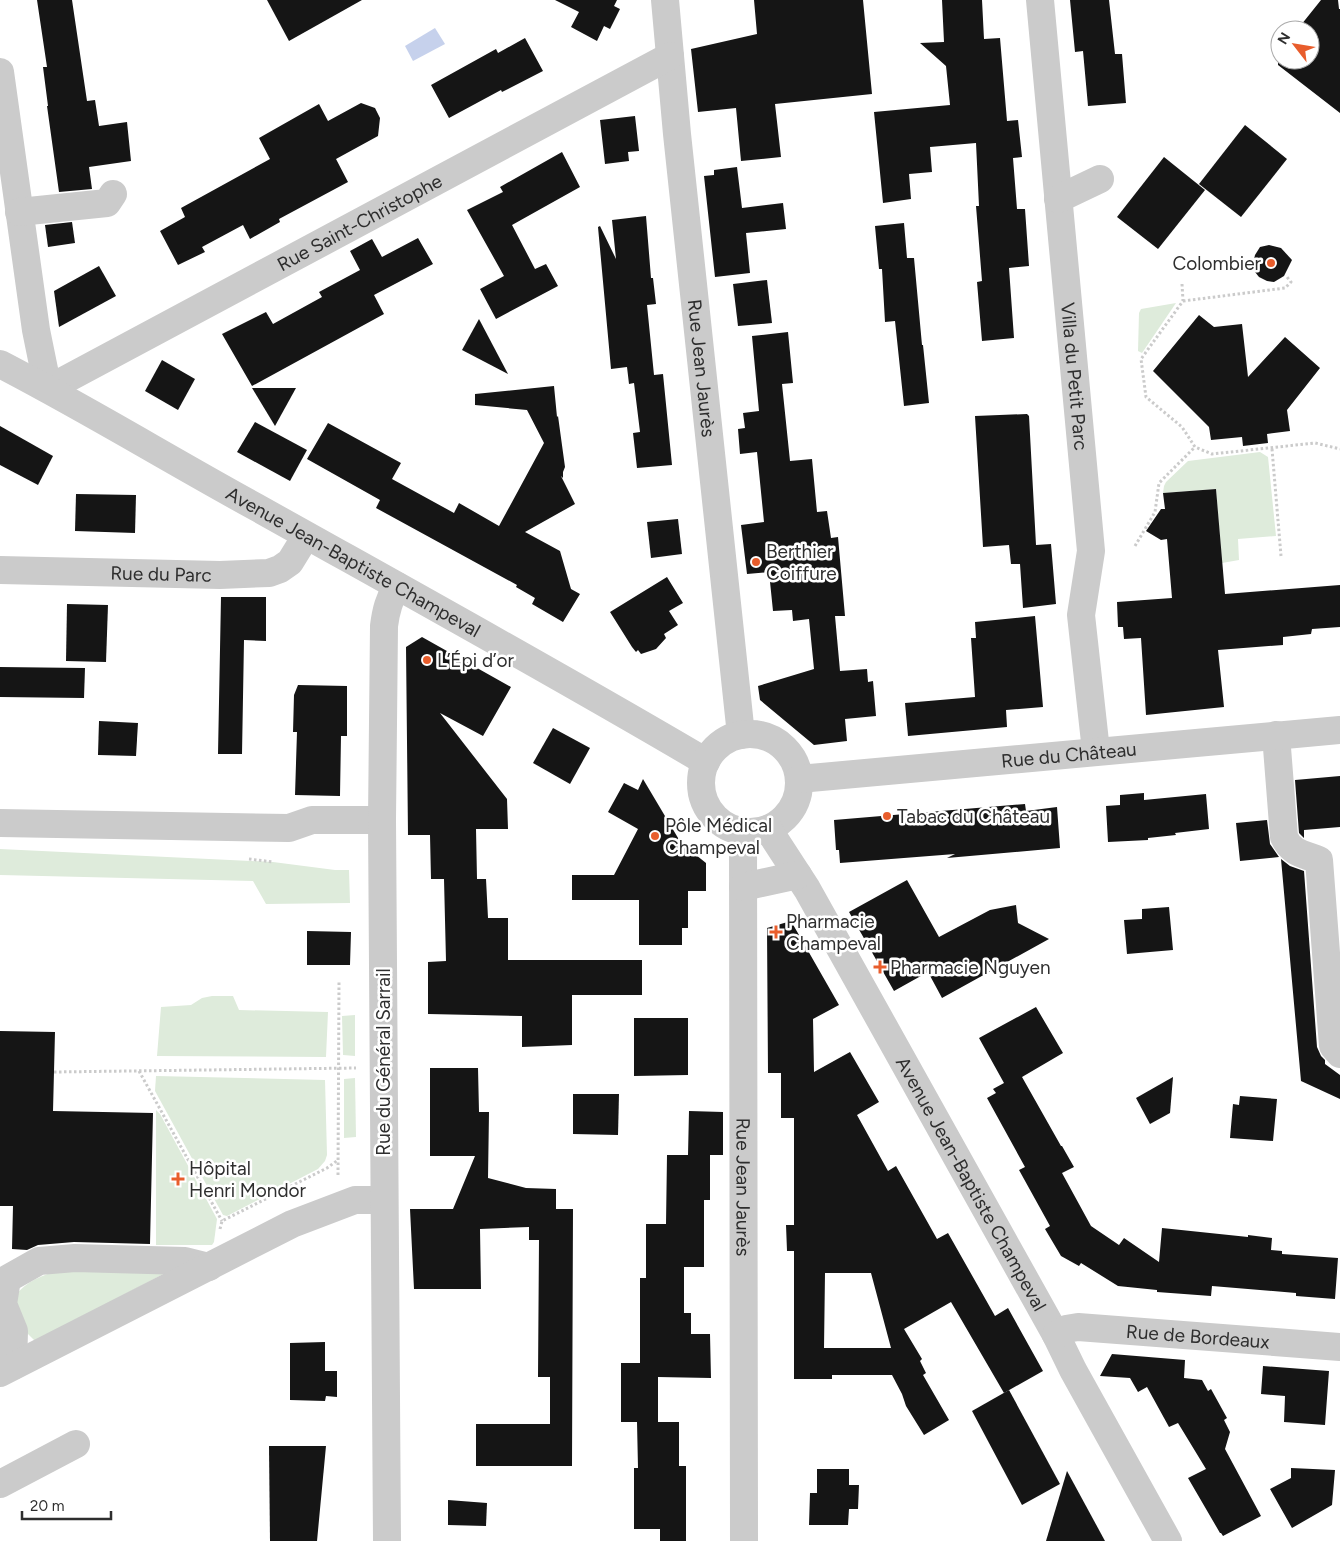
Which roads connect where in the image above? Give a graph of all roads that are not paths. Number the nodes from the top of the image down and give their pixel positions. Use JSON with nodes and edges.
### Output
{"nodes":[{"id":1,"x":665,"y":0,"type":"edge"},
{"id":2,"x":1040,"y":0,"type":"edge"},
{"id":3,"x":670,"y":56,"type":"junction"},
{"id":4,"x":0,"y":72,"type":"edge"},
{"id":5,"x":1100,"y":179,"type":"dead end"},
{"id":6,"x":113,"y":194,"type":"dead end"},
{"id":7,"x":1058,"y":200,"type":"junction"},
{"id":8,"x":19,"y":212,"type":"junction"},
{"id":9,"x":0,"y":364,"type":"edge"},
{"id":10,"x":48,"y":389,"type":"junction"},
{"id":11,"x":306,"y":536,"type":"junction"},
{"id":12,"x":0,"y":570,"type":"edge"},
{"id":13,"x":397,"y":586,"type":"junction"},
{"id":14,"x":1340,"y":730,"type":"edge"},
{"id":15,"x":741,"y":735,"type":"junction"},
{"id":16,"x":1276,"y":735,"type":"junction"},
{"id":17,"x":1096,"y":751,"type":"junction"},
{"id":18,"x":706,"y":762,"type":"junction"},
{"id":19,"x":799,"y":779,"type":"junction"},
{"id":20,"x":0,"y":806,"type":"edge"},
{"id":21,"x":312,"y":820,"type":"junction"},
{"id":22,"x":382,"y":820,"type":"junction"},
{"id":23,"x":0,"y":823,"type":"edge"},
{"id":24,"x":756,"y":831,"type":"junction"},
{"id":25,"x":798,"y":875,"type":"junction"},
{"id":26,"x":743,"y":887,"type":"junction"},
{"id":27,"x":1340,"y":1054,"type":"edge"},
{"id":28,"x":384,"y":1200,"type":"junction"},
{"id":29,"x":209,"y":1266,"type":"junction"},
{"id":30,"x":1056,"y":1335,"type":"junction"},
{"id":31,"x":1340,"y":1347,"type":"edge"},
{"id":32,"x":4,"y":1366,"type":"edge"},
{"id":33,"x":76,"y":1444,"type":"dead end"},
{"id":34,"x":0,"y":1484,"type":"edge"},
{"id":35,"x":386,"y":1541,"type":"edge"},
{"id":36,"x":744,"y":1541,"type":"edge"},
{"id":37,"x":1168,"y":1541,"type":"edge"}],
"edges":[{"from":1,"to":3,"type":"street","name":"Rue Jean Jaurès"},
{"from":2,"to":7,"type":"street","name":"Villa du Petit Parc"},
{"from":3,"to":10,"type":"street","name":"Rue Saint-Christophe"},
{"from":3,"to":15,"type":"street","name":"Rue Jean Jaurès"},
{"from":4,"to":8,"type":"street"},
{"from":5,"to":7,"type":"street"},
{"from":6,"to":8,"type":"street"},
{"from":7,"to":17,"type":"street","name":"Villa du Petit Parc"},
{"from":8,"to":10,"type":"street"},
{"from":9,"to":10,"type":"street","name":"Avenue Jean-Baptiste Champeval"},
{"from":10,"to":11,"type":"street","name":"Avenue Jean-Baptiste Champeval"},
{"from":11,"to":12,"type":"street","name":"Rue du Parc"},
{"from":11,"to":13,"type":"street","name":"Avenue Jean-Baptiste Champeval"},
{"from":13,"to":18,"type":"street","name":"Avenue Jean-Baptiste Champeval"},
{"from":13,"to":22,"type":"street","name":"Rue du Général Sarrail"},
{"from":14,"to":16,"type":"street","name":"Rue du Château"},
{"from":15,"to":18,"type":"street"},
{"from":15,"to":19,"type":"street"},
{"from":16,"to":17,"type":"street","name":"Rue du Château"},
{"from":16,"to":27,"type":"street"},
{"from":17,"to":19,"type":"street","name":"Rue du Château"},
{"from":18,"to":24,"type":"street"},
{"from":19,"to":24,"type":"street"},
{"from":20,"to":21,"type":"street"},
{"from":21,"to":22,"type":"street"},
{"from":21,"to":23,"type":"street"},
{"from":22,"to":28,"type":"street","name":"Rue du Général Sarrail"},
{"from":24,"to":25,"type":"street","name":"Avenue Jean-Baptiste Champeval"},
{"from":24,"to":26,"type":"street","name":"Rue Jean Jaurès"},
{"from":25,"to":26,"type":"street"},
{"from":25,"to":30,"type":"street","name":"Avenue Jean-Baptiste Champeval"},
{"from":26,"to":36,"type":"street","name":"Rue Jean Jaurès"},
{"from":28,"to":29,"type":"street"},
{"from":28,"to":35,"type":"street","name":"Rue du Général Sarrail"},
{"from":29,"to":32,"type":"street"},
{"from":29,"to":32,"type":"street"},
{"from":30,"to":31,"type":"street","name":"Rue de Bordeaux"},
{"from":30,"to":37,"type":"street","name":"Avenue Jean-Baptiste Champeval"},
{"from":33,"to":34,"type":"street"}]}
